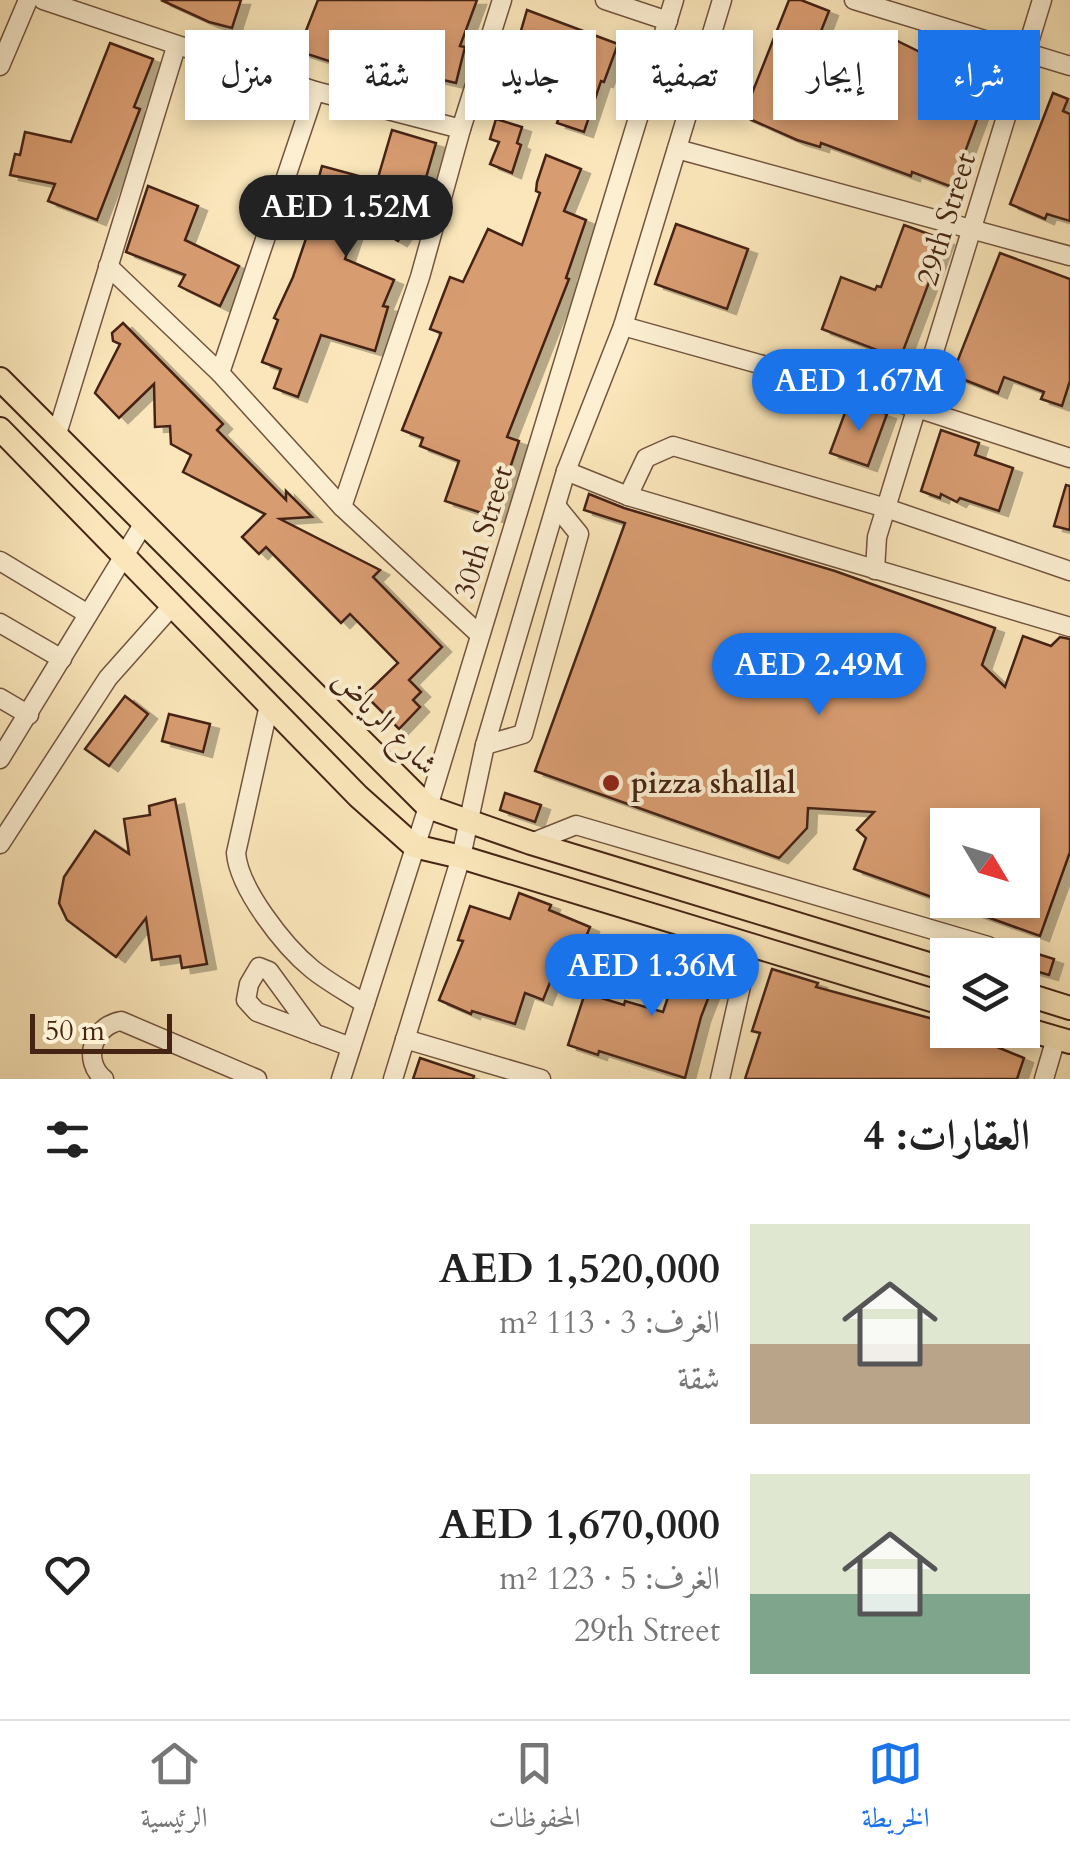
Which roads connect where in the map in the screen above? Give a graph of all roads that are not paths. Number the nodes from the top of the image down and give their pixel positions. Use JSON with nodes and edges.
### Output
{"nodes":[{"id":1,"x":28,"y":0,"type":"edge"},
{"id":2,"x":42,"y":0,"type":"edge"},
{"id":3,"x":502,"y":0,"type":"edge"},
{"id":4,"x":606,"y":0,"type":"edge"},
{"id":5,"x":674,"y":0,"type":"edge"},
{"id":6,"x":722,"y":0,"type":"edge"},
{"id":7,"x":854,"y":0,"type":"edge"},
{"id":8,"x":1042,"y":0,"type":"edge"},
{"id":9,"x":668,"y":21,"type":"junction"},
{"id":10,"x":953,"y":30,"type":"edge"},
{"id":11,"x":1033,"y":30,"type":"edge"},
{"id":12,"x":176,"y":47,"type":"junction"},
{"id":13,"x":1040,"y":56,"type":"edge"},
{"id":14,"x":0,"y":66,"type":"edge"},
{"id":15,"x":1070,"y":66,"type":"edge"},
{"id":16,"x":315,"y":91,"type":"junction"},
{"id":17,"x":1005,"y":120,"type":"edge"},
{"id":18,"x":461,"y":128,"type":"junction"},
{"id":19,"x":677,"y":149,"type":"junction"},
{"id":20,"x":972,"y":227,"type":"junction"},
{"id":21,"x":1070,"y":256,"type":"edge"},
{"id":22,"x":108,"y":266,"type":"junction"},
{"id":23,"x":622,"y":326,"type":"junction"},
{"id":24,"x":220,"y":374,"type":"junction"},
{"id":25,"x":0,"y":379,"type":"edge"},
{"id":26,"x":917,"y":408,"type":"junction"},
{"id":27,"x":0,"y":429,"type":"edge"},
{"id":28,"x":56,"y":437,"type":"junction"},
{"id":29,"x":1070,"y":458,"type":"edge"},
{"id":30,"x":566,"y":471,"type":"junction"},
{"id":31,"x":628,"y":496,"type":"junction"},
{"id":32,"x":342,"y":506,"type":"junction"},
{"id":33,"x":557,"y":507,"type":"junction"},
{"id":34,"x":886,"y":508,"type":"junction"},
{"id":35,"x":144,"y":523,"type":"junction"},
{"id":36,"x":122,"y":555,"type":"junction"},
{"id":37,"x":0,"y":561,"type":"edge"},
{"id":38,"x":875,"y":570,"type":"junction"},
{"id":39,"x":1070,"y":571,"type":"edge"},
{"id":40,"x":172,"y":606,"type":"junction"},
{"id":41,"x":88,"y":614,"type":"junction"},
{"id":42,"x":0,"y":623,"type":"edge"},
{"id":43,"x":1070,"y":628,"type":"edge"},
{"id":44,"x":480,"y":634,"type":"junction"},
{"id":45,"x":62,"y":660,"type":"junction"},
{"id":46,"x":0,"y":698,"type":"edge"},
{"id":47,"x":269,"y":706,"type":"junction"},
{"id":48,"x":29,"y":715,"type":"junction"},
{"id":49,"x":485,"y":745,"type":"junction"},
{"id":50,"x":0,"y":759,"type":"edge"},
{"id":51,"x":428,"y":806,"type":"junction"},
{"id":52,"x":470,"y":823,"type":"junction"},
{"id":53,"x":530,"y":843,"type":"junction"},
{"id":54,"x":0,"y":844,"type":"edge"},
{"id":55,"x":414,"y":846,"type":"junction"},
{"id":56,"x":461,"y":857,"type":"junction"},
{"id":57,"x":961,"y":938,"type":"edge"},
{"id":58,"x":750,"y":946,"type":"junction"},
{"id":59,"x":930,"y":965,"type":"edge"},
{"id":60,"x":1040,"y":997,"type":"edge"},
{"id":61,"x":930,"y":1000,"type":"edge"},
{"id":62,"x":365,"y":1004,"type":"junction"},
{"id":63,"x":1069,"y":1004,"type":"edge"},
{"id":64,"x":316,"y":1034,"type":"dead end"},
{"id":65,"x":406,"y":1039,"type":"junction"},
{"id":66,"x":1063,"y":1040,"type":"edge"},
{"id":67,"x":352,"y":1047,"type":"junction"},
{"id":68,"x":104,"y":1079,"type":"edge"},
{"id":69,"x":257,"y":1079,"type":"edge"},
{"id":70,"x":342,"y":1079,"type":"edge"},
{"id":71,"x":393,"y":1079,"type":"edge"},
{"id":72,"x":541,"y":1079,"type":"edge"},
{"id":73,"x":720,"y":1079,"type":"edge"},
{"id":74,"x":1044,"y":1079,"type":"edge"}],
"edges":[{"from":1,"to":14,"type":"street"},
{"from":2,"to":12,"type":"street"},
{"from":3,"to":18,"type":"street"},
{"from":4,"to":9,"type":"street"},
{"from":5,"to":9,"type":"street","name":"30th Street"},
{"from":6,"to":19,"type":"street","name":"30th Street"},
{"from":7,"to":10,"type":"street"},
{"from":8,"to":11,"type":"street","name":"29th Street"},
{"from":9,"to":44,"type":"street","name":"30th Street"},
{"from":12,"to":16,"type":"street"},
{"from":12,"to":22,"type":"street"},
{"from":13,"to":15,"type":"street"},
{"from":16,"to":18,"type":"street"},
{"from":16,"to":24,"type":"street"},
{"from":17,"to":20,"type":"street","name":"29th Street"},
{"from":18,"to":32,"type":"street"},
{"from":19,"to":20,"type":"street"},
{"from":19,"to":23,"type":"street","name":"30th Street"},
{"from":20,"to":21,"type":"street"},
{"from":20,"to":26,"type":"street","name":"29th Street"},
{"from":22,"to":24,"type":"street"},
{"from":22,"to":28,"type":"street"},
{"from":23,"to":26,"type":"street"},
{"from":23,"to":30,"type":"street","name":"30th Street"},
{"from":24,"to":32,"type":"street"},
{"from":25,"to":28,"type":"main road","name":"شارع الرياض"},
{"from":26,"to":29,"type":"street"},
{"from":26,"to":34,"type":"street","name":"29th Street"},
{"from":27,"to":36,"type":"main road"},
{"from":28,"to":35,"type":"main road","name":"شارع الرياض"},
{"from":30,"to":31,"type":"street"},
{"from":30,"to":33,"type":"street","name":"30th Street"},
{"from":31,"to":34,"type":"street"},
{"from":31,"to":38,"type":"street"},
{"from":32,"to":44,"type":"street"},
{"from":33,"to":49,"type":"street","name":"30th Street"},
{"from":33,"to":49,"type":"street"},
{"from":34,"to":38,"type":"street","name":"29th Street"},
{"from":34,"to":39,"type":"street"},
{"from":35,"to":36,"type":"street"},
{"from":35,"to":51,"type":"main road","name":"شارع الرياض"},
{"from":36,"to":40,"type":"main road"},
{"from":36,"to":41,"type":"street"},
{"from":37,"to":41,"type":"street"},
{"from":38,"to":43,"type":"street"},
{"from":40,"to":47,"type":"main road"},
{"from":40,"to":54,"type":"street"},
{"from":41,"to":45,"type":"street"},
{"from":42,"to":45,"type":"street"},
{"from":44,"to":51,"type":"street","name":"30th Street"},
{"from":45,"to":48,"type":"street"},
{"from":46,"to":48,"type":"street"},
{"from":47,"to":55,"type":"main road"},
{"from":47,"to":62,"type":"street"},
{"from":48,"to":50,"type":"street"},
{"from":49,"to":52,"type":"street","name":"30th Street"},
{"from":51,"to":52,"type":"main road","name":"شارع الرياض"},
{"from":51,"to":55,"type":"street","name":"30th Street"},
{"from":52,"to":53,"type":"main road","name":"شارع الرياض"},
{"from":52,"to":56,"type":"street","name":"30th Street"},
{"from":53,"to":57,"type":"street"},
{"from":53,"to":59,"type":"main road","name":"شارع الرياض"},
{"from":55,"to":56,"type":"main road"},
{"from":55,"to":62,"type":"street","name":"30th Street"},
{"from":56,"to":58,"type":"main road"},
{"from":56,"to":65,"type":"street","name":"30th Street"},
{"from":58,"to":61,"type":"main road"},
{"from":58,"to":73,"type":"street"},
{"from":60,"to":63,"type":"main road"},
{"from":62,"to":67,"type":"street","name":"30th Street"},
{"from":64,"to":67,"type":"street"},
{"from":65,"to":71,"type":"street","name":"30th Street"},
{"from":65,"to":72,"type":"street"},
{"from":66,"to":74,"type":"street"},
{"from":67,"to":70,"type":"street","name":"30th Street"},
{"from":68,"to":69,"type":"street"}]}
